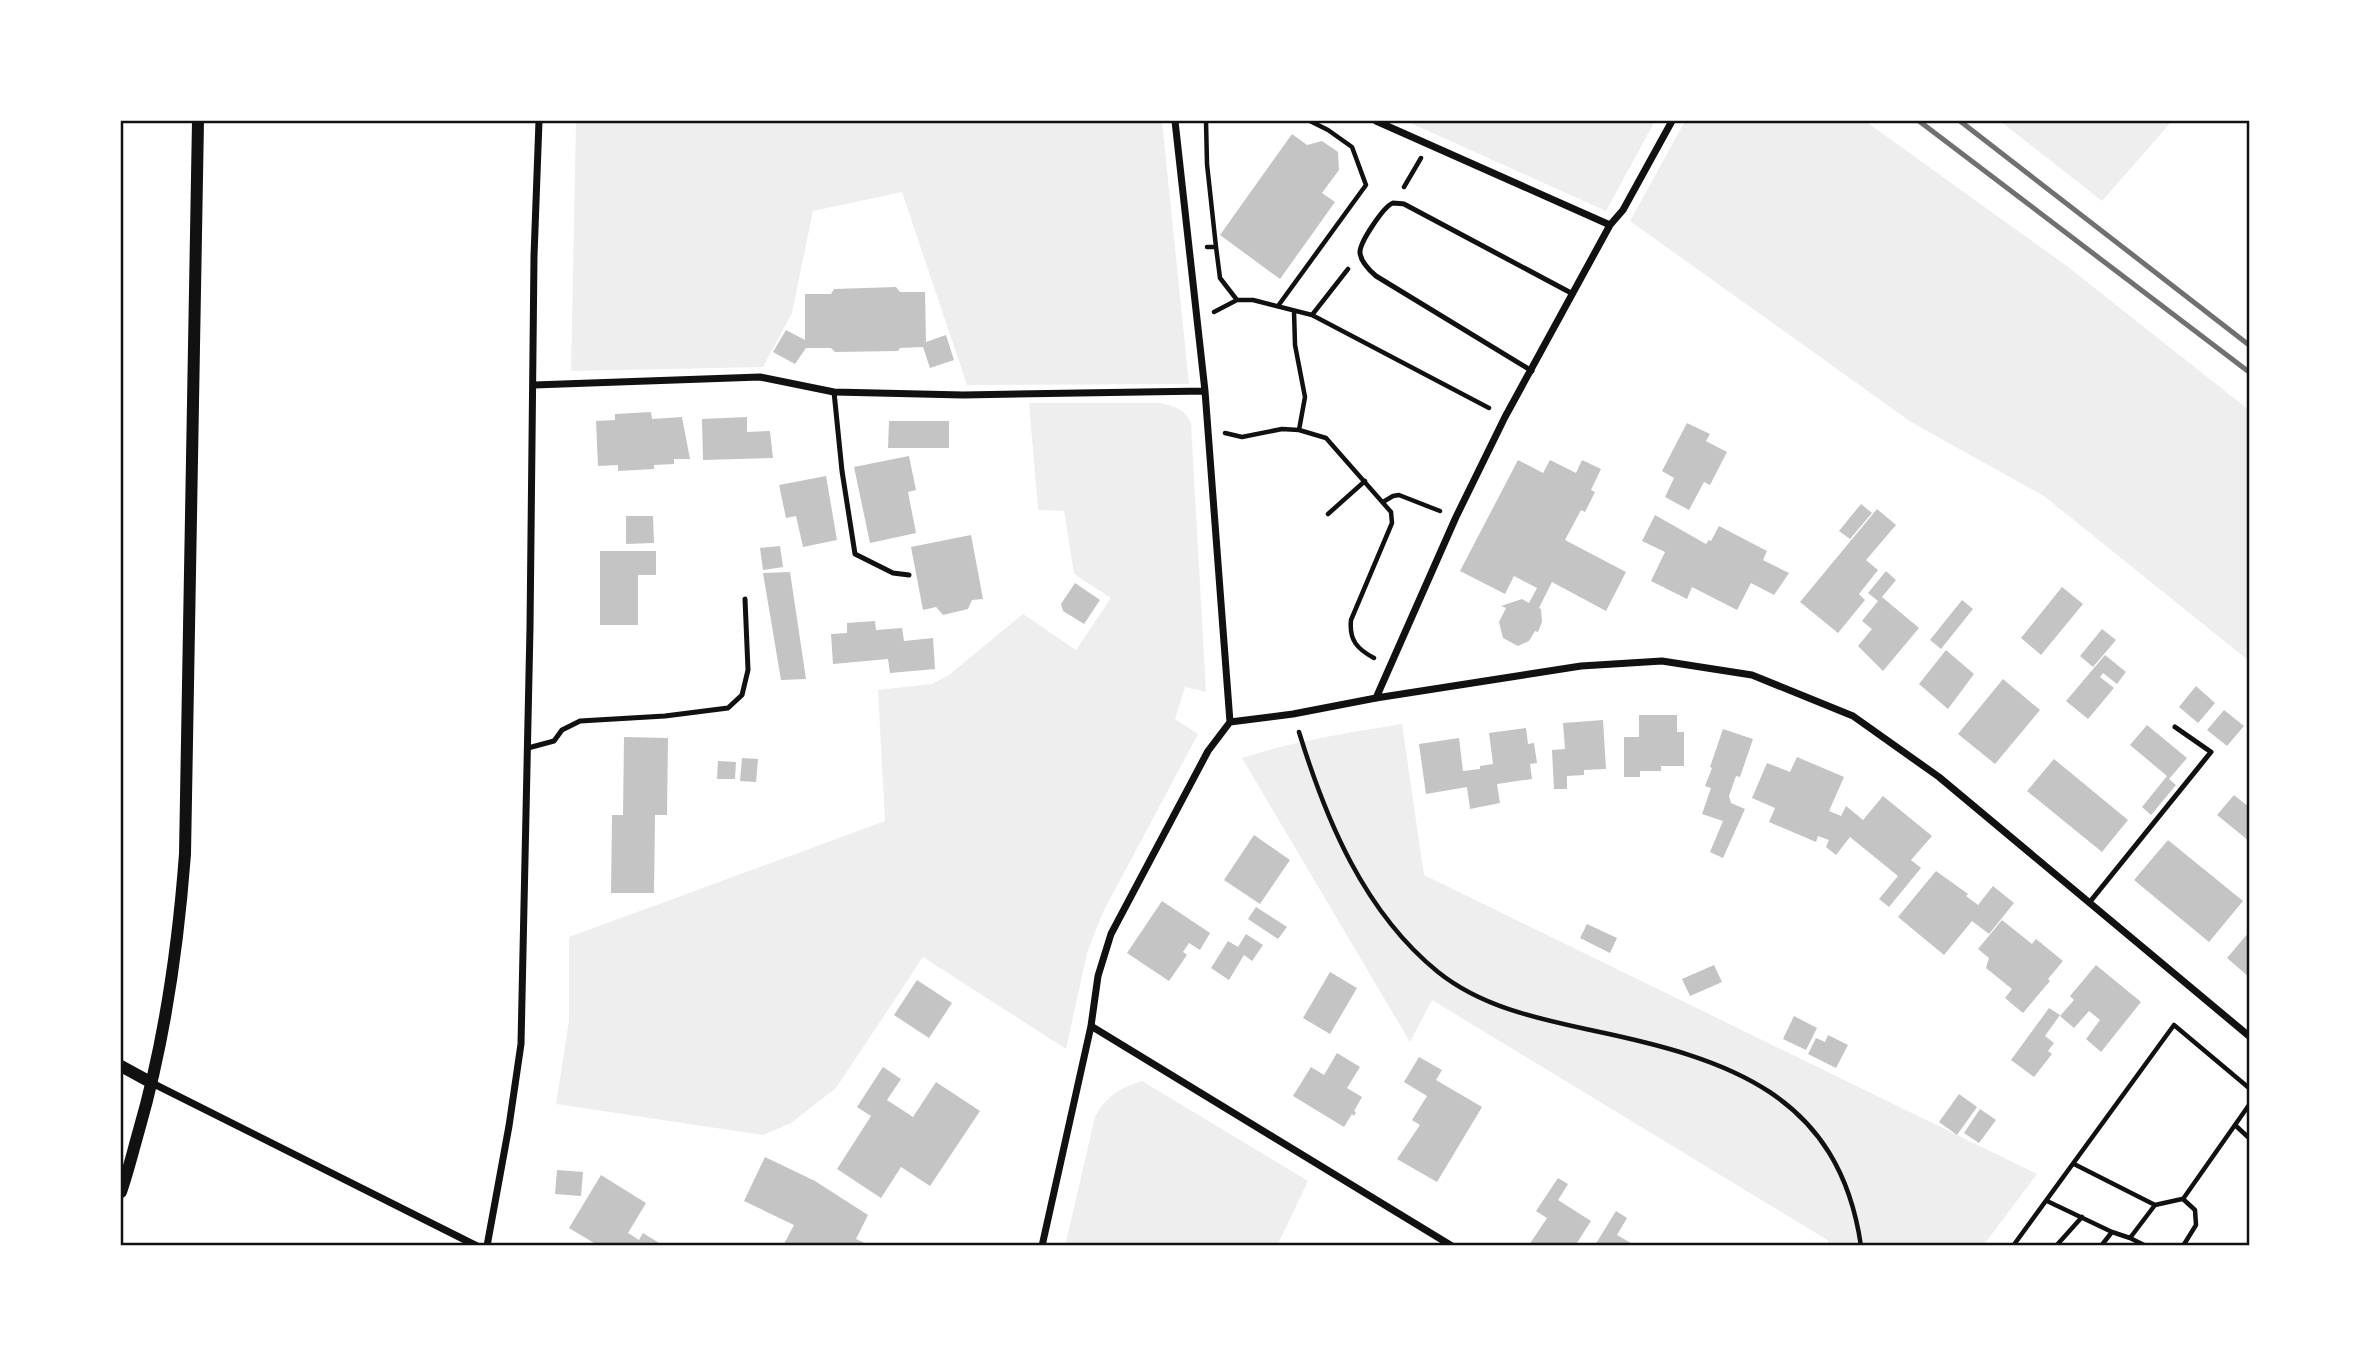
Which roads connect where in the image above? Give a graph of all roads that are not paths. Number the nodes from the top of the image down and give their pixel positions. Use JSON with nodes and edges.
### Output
{"nodes":[{"id":1,"x":198,"y":121,"type":"edge"},
{"id":2,"x":539,"y":121,"type":"edge"},
{"id":3,"x":1175,"y":121,"type":"edge"},
{"id":4,"x":1376,"y":121,"type":"edge"},
{"id":5,"x":1672,"y":121,"type":"edge"},
{"id":6,"x":1610,"y":225,"type":"junction"},
{"id":7,"x":1573,"y":294,"type":"junction"},
{"id":8,"x":1532,"y":371,"type":"junction"},
{"id":9,"x":534,"y":385,"type":"junction"},
{"id":10,"x":1205,"y":391,"type":"junction"},
{"id":11,"x":834,"y":393,"type":"junction"},
{"id":12,"x":909,"y":575,"type":"dead end"},
{"id":13,"x":745,"y":599,"type":"dead end"},
{"id":14,"x":1376,"y":698,"type":"junction"},
{"id":15,"x":1230,"y":722,"type":"junction"},
{"id":16,"x":2175,"y":727,"type":"dead end"},
{"id":17,"x":528,"y":748,"type":"junction"},
{"id":18,"x":2089,"y":903,"type":"junction"},
{"id":19,"x":1091,"y":1026,"type":"junction"},
{"id":20,"x":2249,"y":1037,"type":"edge"},
{"id":21,"x":121,"y":1066,"type":"edge"},
{"id":22,"x":152,"y":1083,"type":"junction"},
{"id":23,"x":121,"y":1192,"type":"edge"},
{"id":24,"x":477,"y":1246,"type":"edge"},
{"id":25,"x":487,"y":1246,"type":"edge"},
{"id":26,"x":1042,"y":1246,"type":"edge"},
{"id":27,"x":1452,"y":1246,"type":"edge"}],
"edges":[{"from":1,"to":22,"type":"street"},
{"from":2,"to":9,"type":"street"},
{"from":3,"to":10,"type":"street"},
{"from":4,"to":6,"type":"street"},
{"from":5,"to":6,"type":"street"},
{"from":6,"to":7,"type":"street"},
{"from":7,"to":8,"type":"street"},
{"from":7,"to":8,"type":"lane"},
{"from":8,"to":14,"type":"street"},
{"from":9,"to":11,"type":"street"},
{"from":9,"to":17,"type":"street"},
{"from":10,"to":11,"type":"street"},
{"from":10,"to":15,"type":"street"},
{"from":11,"to":12,"type":"lane"},
{"from":13,"to":17,"type":"lane"},
{"from":14,"to":15,"type":"street"},
{"from":14,"to":18,"type":"street"},
{"from":15,"to":19,"type":"street"},
{"from":16,"to":18,"type":"lane"},
{"from":17,"to":25,"type":"street"},
{"from":18,"to":20,"type":"street"},
{"from":19,"to":26,"type":"street"},
{"from":19,"to":27,"type":"street"},
{"from":21,"to":22,"type":"street"},
{"from":22,"to":23,"type":"street"},
{"from":22,"to":24,"type":"street"}]}
